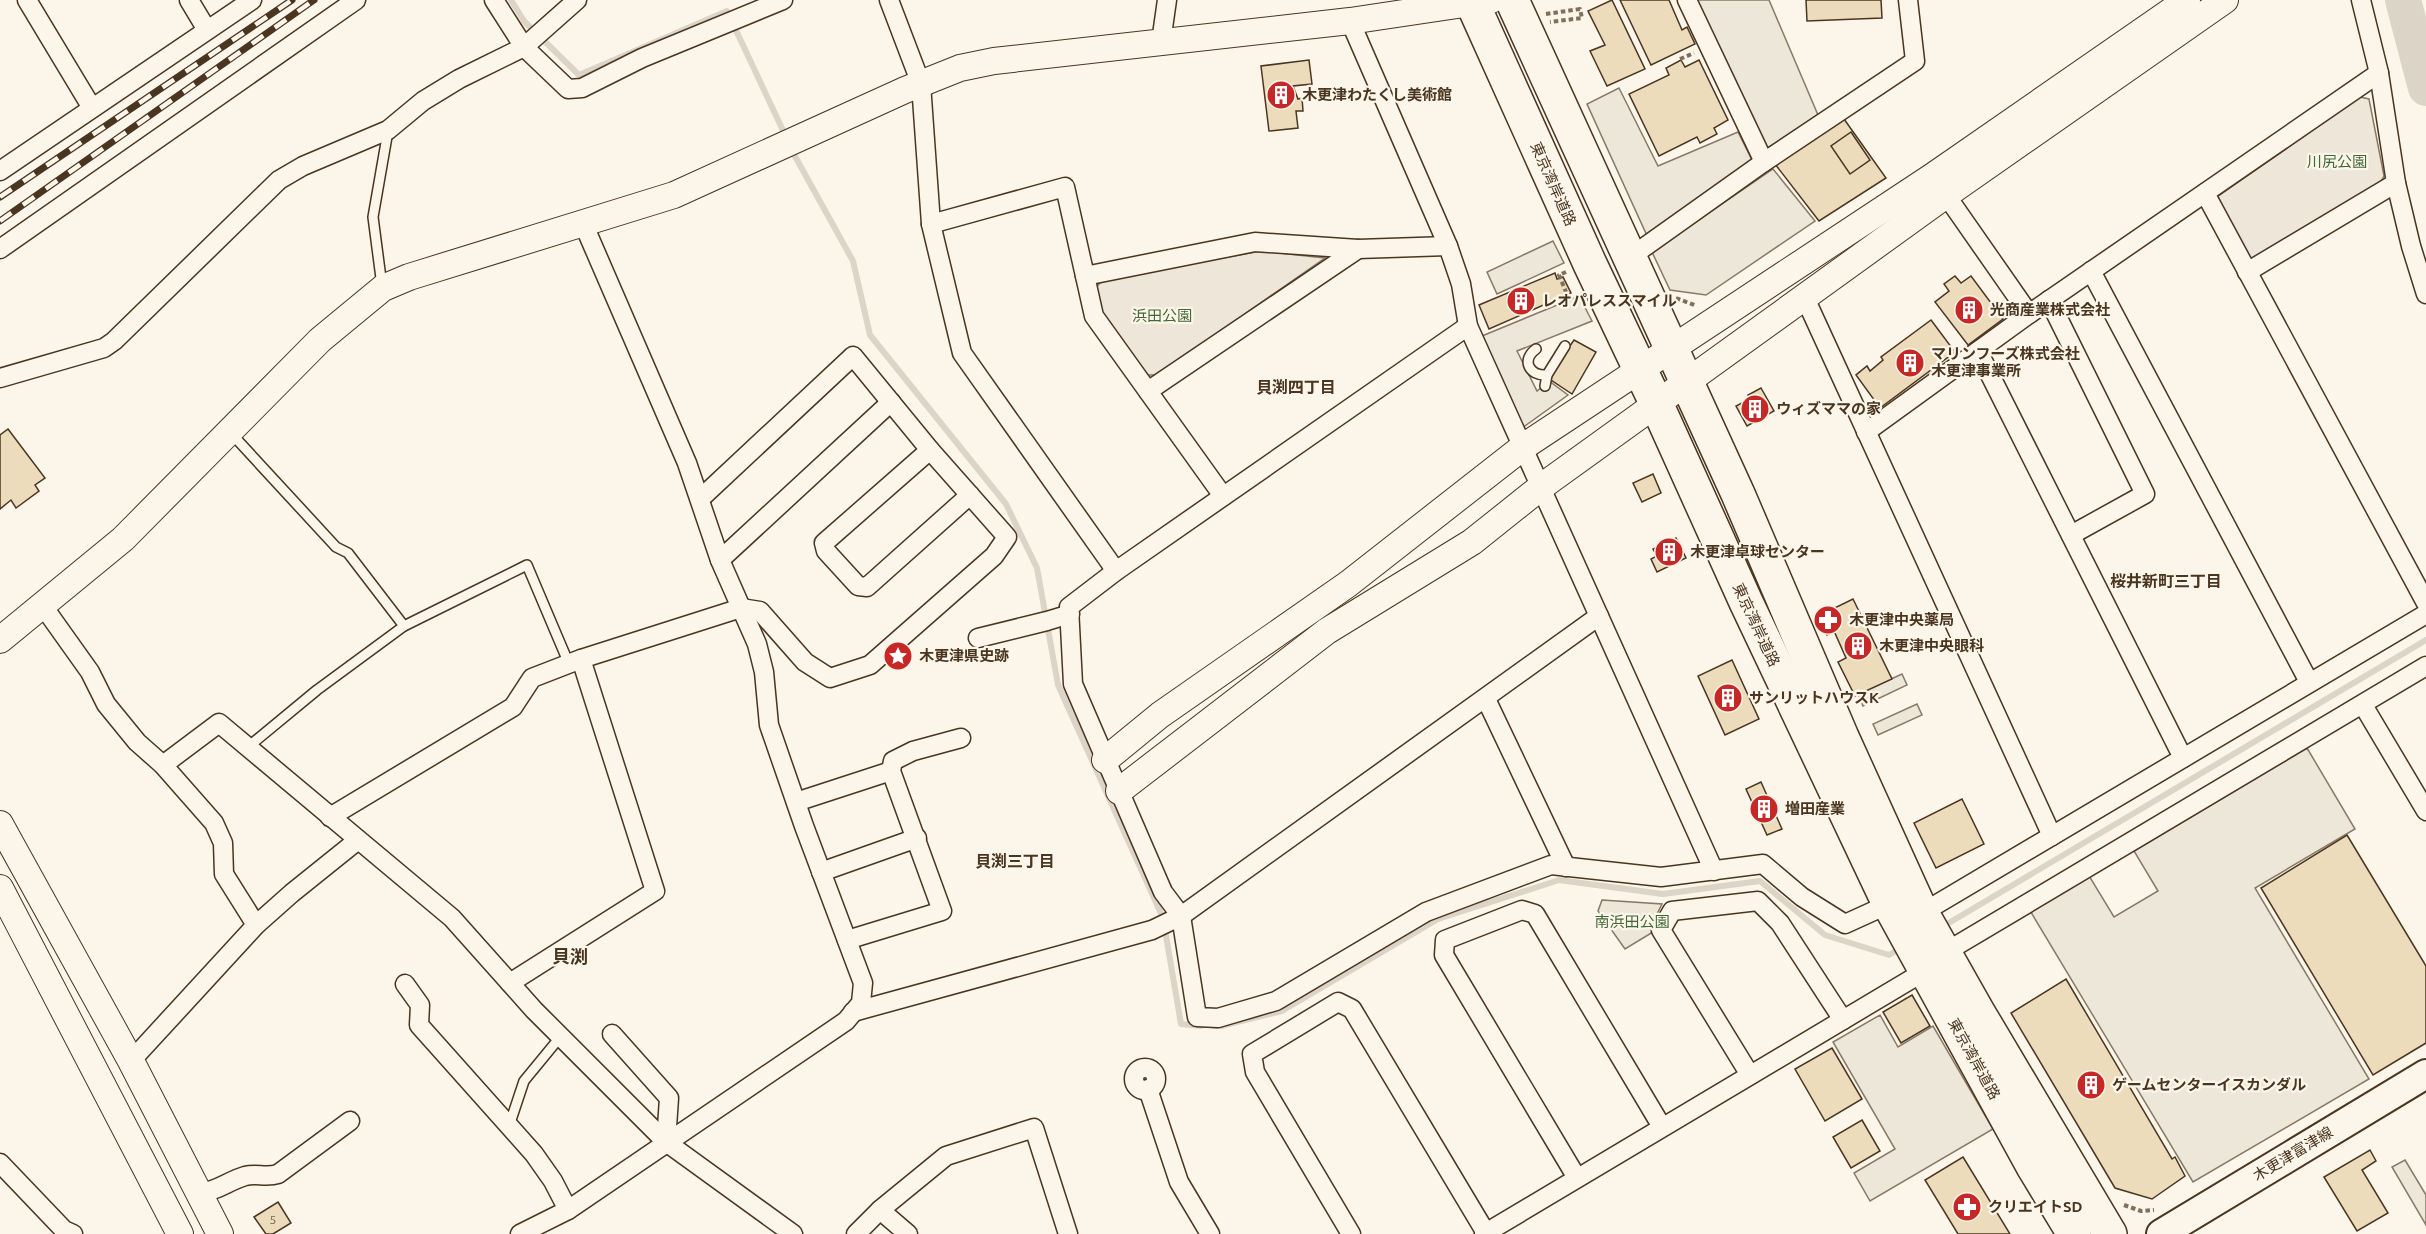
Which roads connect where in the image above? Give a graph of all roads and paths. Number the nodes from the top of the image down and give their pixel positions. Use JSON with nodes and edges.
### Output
{"nodes":[{"id":1,"x":27,"y":0,"type":"edge"},
{"id":2,"x":189,"y":0,"type":"edge"},
{"id":3,"x":252,"y":0,"type":"edge"},
{"id":4,"x":356,"y":0,"type":"edge"},
{"id":5,"x":494,"y":0,"type":"edge"},
{"id":6,"x":577,"y":0,"type":"edge"},
{"id":7,"x":783,"y":0,"type":"edge"},
{"id":8,"x":889,"y":0,"type":"edge"},
{"id":9,"x":1167,"y":0,"type":"edge"},
{"id":10,"x":1687,"y":0,"type":"edge"},
{"id":11,"x":1908,"y":0,"type":"edge"},
{"id":12,"x":2361,"y":0,"type":"edge"},
{"id":13,"x":1478,"y":1,"type":"edge"},
{"id":14,"x":2204,"y":3,"type":"edge"},
{"id":15,"x":1525,"y":8,"type":"edge"},
{"id":16,"x":1350,"y":21,"type":"junction"},
{"id":17,"x":1545,"y":23,"type":"dead end"},
{"id":18,"x":207,"y":30,"type":"junction"},
{"id":19,"x":1161,"y":42,"type":"junction"},
{"id":20,"x":524,"y":47,"type":"junction"},
{"id":21,"x":1696,"y":52,"type":"dead end"},
{"id":22,"x":1680,"y":59,"type":"dead end"},
{"id":23,"x":2379,"y":73,"type":"junction"},
{"id":24,"x":921,"y":84,"type":"junction"},
{"id":25,"x":92,"y":108,"type":"junction"},
{"id":26,"x":388,"y":130,"type":"junction"},
{"id":27,"x":1764,"y":162,"type":"junction"},
{"id":28,"x":0,"y":171,"type":"edge"},
{"id":29,"x":2396,"y":183,"type":"junction"},
{"id":30,"x":1940,"y":186,"type":"junction"},
{"id":31,"x":2205,"y":193,"type":"junction"},
{"id":32,"x":583,"y":223,"type":"junction"},
{"id":33,"x":931,"y":224,"type":"junction"},
{"id":34,"x":1449,"y":246,"type":"junction"},
{"id":35,"x":0,"y":249,"type":"edge"},
{"id":36,"x":1358,"y":249,"type":"junction"},
{"id":37,"x":1629,"y":258,"type":"junction"},
{"id":38,"x":2091,"y":271,"type":"junction"},
{"id":39,"x":1566,"y":272,"type":"dead end"},
{"id":40,"x":2247,"y":272,"type":"junction"},
{"id":41,"x":1085,"y":276,"type":"junction"},
{"id":42,"x":383,"y":288,"type":"junction"},
{"id":43,"x":1574,"y":290,"type":"dead end"},
{"id":44,"x":2426,"y":294,"type":"edge"},
{"id":45,"x":1666,"y":295,"type":"dead end"},
{"id":46,"x":1805,"y":298,"type":"junction"},
{"id":47,"x":2049,"y":300,"type":"junction"},
{"id":48,"x":1702,"y":308,"type":"dead end"},
{"id":49,"x":2029,"y":314,"type":"junction"},
{"id":50,"x":1468,"y":326,"type":"junction"},
{"id":51,"x":1565,"y":346,"type":"dead end"},
{"id":52,"x":1536,"y":349,"type":"dead end"},
{"id":53,"x":1671,"y":349,"type":"junction"},
{"id":54,"x":1978,"y":351,"type":"junction"},
{"id":55,"x":1640,"y":370,"type":"junction"},
{"id":56,"x":1547,"y":375,"type":"junction"},
{"id":57,"x":0,"y":378,"type":"edge"},
{"id":58,"x":1688,"y":383,"type":"junction"},
{"id":59,"x":1545,"y":386,"type":"dead end"},
{"id":60,"x":1148,"y":391,"type":"junction"},
{"id":61,"x":891,"y":402,"type":"junction"},
{"id":62,"x":1657,"y":405,"type":"junction"},
{"id":63,"x":229,"y":432,"type":"junction"},
{"id":64,"x":1866,"y":432,"type":"junction"},
{"id":65,"x":1523,"y":447,"type":"junction"},
{"id":66,"x":930,"y":450,"type":"junction"},
{"id":67,"x":1541,"y":487,"type":"junction"},
{"id":68,"x":970,"y":495,"type":"junction"},
{"id":69,"x":1224,"y":496,"type":"junction"},
{"id":70,"x":700,"y":499,"type":"junction"},
{"id":71,"x":2071,"y":535,"type":"junction"},
{"id":72,"x":720,"y":560,"type":"junction"},
{"id":73,"x":1116,"y":571,"type":"junction"},
{"id":74,"x":2426,"y":603,"type":"edge"},
{"id":75,"x":43,"y":606,"type":"junction"},
{"id":76,"x":741,"y":608,"type":"junction"},
{"id":77,"x":1070,"y":614,"type":"junction"},
{"id":78,"x":2426,"y":614,"type":"edge"},
{"id":79,"x":1599,"y":616,"type":"junction"},
{"id":80,"x":404,"y":626,"type":"junction"},
{"id":81,"x":4,"y":631,"type":"edge"},
{"id":82,"x":978,"y":638,"type":"dead end"},
{"id":83,"x":575,"y":661,"type":"junction"},
{"id":84,"x":2426,"y":666,"type":"edge"},
{"id":85,"x":2309,"y":682,"type":"junction"},
{"id":86,"x":1486,"y":699,"type":"junction"},
{"id":87,"x":2363,"y":705,"type":"junction"},
{"id":88,"x":961,"y":738,"type":"dead end"},
{"id":89,"x":248,"y":747,"type":"junction"},
{"id":90,"x":2183,"y":758,"type":"junction"},
{"id":91,"x":1105,"y":760,"type":"junction"},
{"id":92,"x":163,"y":765,"type":"junction"},
{"id":93,"x":891,"y":771,"type":"junction"},
{"id":94,"x":1119,"y":791,"type":"junction"},
{"id":95,"x":796,"y":802,"type":"junction"},
{"id":96,"x":2426,"y":811,"type":"edge"},
{"id":97,"x":330,"y":817,"type":"junction"},
{"id":98,"x":0,"y":824,"type":"edge"},
{"id":99,"x":2052,"y":836,"type":"junction"},
{"id":100,"x":917,"y":838,"type":"junction"},
{"id":101,"x":358,"y":840,"type":"junction"},
{"id":102,"x":1566,"y":867,"type":"junction"},
{"id":103,"x":1714,"y":871,"type":"junction"},
{"id":104,"x":821,"y":872,"type":"junction"},
{"id":105,"x":0,"y":888,"type":"edge"},
{"id":106,"x":1889,"y":904,"type":"junction"},
{"id":107,"x":1922,"y":913,"type":"junction"},
{"id":108,"x":1181,"y":916,"type":"junction"},
{"id":109,"x":256,"y":925,"type":"junction"},
{"id":110,"x":847,"y":940,"type":"junction"},
{"id":111,"x":1935,"y":962,"type":"junction"},
{"id":112,"x":510,"y":983,"type":"junction"},
{"id":113,"x":405,"y":984,"type":"dead end"},
{"id":114,"x":853,"y":1012,"type":"junction"},
{"id":115,"x":1843,"y":1020,"type":"junction"},
{"id":116,"x":612,"y":1034,"type":"dead end"},
{"id":117,"x":561,"y":1036,"type":"junction"},
{"id":118,"x":131,"y":1061,"type":"junction"},
{"id":119,"x":2426,"y":1074,"type":"edge"},
{"id":120,"x":1750,"y":1075,"type":"junction"},
{"id":121,"x":1148,"y":1089,"type":"dead end"},
{"id":122,"x":350,"y":1121,"type":"dead end"},
{"id":123,"x":509,"y":1126,"type":"junction"},
{"id":124,"x":1662,"y":1127,"type":"junction"},
{"id":125,"x":666,"y":1142,"type":"junction"},
{"id":126,"x":0,"y":1163,"type":"edge"},
{"id":127,"x":1576,"y":1178,"type":"junction"},
{"id":128,"x":200,"y":1193,"type":"junction"},
{"id":129,"x":2121,"y":1204,"type":"dead end"},
{"id":130,"x":568,"y":1210,"type":"junction"},
{"id":131,"x":880,"y":1210,"type":"junction"},
{"id":132,"x":2159,"y":1222,"type":"edge"},
{"id":133,"x":1485,"y":1233,"type":"edge"},
{"id":134,"x":73,"y":1234,"type":"edge"},
{"id":135,"x":180,"y":1234,"type":"edge"},
{"id":136,"x":220,"y":1234,"type":"edge"},
{"id":137,"x":520,"y":1234,"type":"edge"},
{"id":138,"x":793,"y":1234,"type":"edge"},
{"id":139,"x":856,"y":1234,"type":"edge"},
{"id":140,"x":908,"y":1234,"type":"edge"},
{"id":141,"x":1068,"y":1234,"type":"edge"},
{"id":142,"x":1210,"y":1234,"type":"edge"},
{"id":143,"x":1351,"y":1234,"type":"edge"},
{"id":144,"x":2074,"y":1234,"type":"edge"},
{"id":145,"x":2110,"y":1234,"type":"edge"}],
"edges":[{"from":1,"to":25,"type":"street"},
{"from":2,"to":18,"type":"street"},
{"from":3,"to":18,"type":"street"},
{"from":4,"to":35,"type":"street"},
{"from":5,"to":20,"type":"street"},
{"from":6,"to":20,"type":"street"},
{"from":7,"to":20,"type":"street"},
{"from":8,"to":24,"type":"street"},
{"from":9,"to":19,"type":"street"},
{"from":10,"to":27,"type":"street"},
{"from":11,"to":27,"type":"street"},
{"from":12,"to":23,"type":"street"},
{"from":13,"to":16,"type":"street"},
{"from":13,"to":55,"type":"highway","name":"東京湾岸道路"},
{"from":14,"to":30,"type":"street"},
{"from":15,"to":17,"type":"path"},
{"from":15,"to":37,"type":"highway","name":"東京湾岸道路"},
{"from":16,"to":19,"type":"street"},
{"from":16,"to":34,"type":"street"},
{"from":18,"to":25,"type":"street"},
{"from":19,"to":24,"type":"street"},
{"from":20,"to":26,"type":"street"},
{"from":21,"to":22,"type":"path"},
{"from":23,"to":29,"type":"street"},
{"from":23,"to":31,"type":"street"},
{"from":24,"to":32,"type":"street"},
{"from":24,"to":33,"type":"street"},
{"from":25,"to":28,"type":"street"},
{"from":26,"to":42,"type":"lane"},
{"from":26,"to":57,"type":"street"},
{"from":27,"to":37,"type":"street"},
{"from":29,"to":40,"type":"street"},
{"from":29,"to":44,"type":"street"},
{"from":30,"to":46,"type":"street"},
{"from":30,"to":49,"type":"street"},
{"from":30,"to":53,"type":"street"},
{"from":31,"to":38,"type":"street"},
{"from":31,"to":40,"type":"street"},
{"from":32,"to":42,"type":"street"},
{"from":32,"to":70,"type":"street"},
{"from":33,"to":41,"type":"street"},
{"from":33,"to":73,"type":"street"},
{"from":34,"to":36,"type":"street"},
{"from":34,"to":50,"type":"street"},
{"from":36,"to":41,"type":"street"},
{"from":36,"to":60,"type":"street"},
{"from":37,"to":53,"type":"highway","name":"東京湾岸道路"},
{"from":38,"to":47,"type":"street"},
{"from":38,"to":85,"type":"street"},
{"from":39,"to":43,"type":"path"},
{"from":40,"to":74,"type":"street"},
{"from":41,"to":60,"type":"street"},
{"from":42,"to":63,"type":"street"},
{"from":45,"to":48,"type":"path"},
{"from":46,"to":58,"type":"street"},
{"from":46,"to":64,"type":"street"},
{"from":47,"to":49,"type":"street"},
{"from":47,"to":71,"type":"street"},
{"from":49,"to":54,"type":"street"},
{"from":50,"to":65,"type":"street"},
{"from":50,"to":69,"type":"street"},
{"from":51,"to":56,"type":"lane"},
{"from":52,"to":56,"type":"lane"},
{"from":53,"to":55,"type":"street"},
{"from":53,"to":58,"type":"highway","name":"東京湾岸道路"},
{"from":54,"to":64,"type":"street"},
{"from":54,"to":71,"type":"street"},
{"from":55,"to":62,"type":"highway","name":"東京湾岸道路"},
{"from":55,"to":65,"type":"street"},
{"from":56,"to":59,"type":"lane"},
{"from":58,"to":62,"type":"street"},
{"from":58,"to":107,"type":"highway","name":"東京湾岸道路"},
{"from":60,"to":69,"type":"street"},
{"from":61,"to":66,"type":"street"},
{"from":61,"to":70,"type":"street"},
{"from":61,"to":72,"type":"street"},
{"from":62,"to":67,"type":"street"},
{"from":62,"to":106,"type":"highway","name":"東京湾岸道路"},
{"from":63,"to":75,"type":"street"},
{"from":63,"to":80,"type":"lane"},
{"from":64,"to":99,"type":"street"},
{"from":65,"to":67,"type":"street"},
{"from":65,"to":91,"type":"street"},
{"from":66,"to":68,"type":"street"},
{"from":66,"to":68,"type":"street"},
{"from":67,"to":79,"type":"street"},
{"from":67,"to":94,"type":"street"},
{"from":68,"to":76,"type":"street"},
{"from":69,"to":73,"type":"street"},
{"from":70,"to":72,"type":"street"},
{"from":71,"to":90,"type":"street"},
{"from":72,"to":76,"type":"street"},
{"from":73,"to":77,"type":"street"},
{"from":75,"to":81,"type":"street"},
{"from":75,"to":92,"type":"street"},
{"from":76,"to":83,"type":"street"},
{"from":76,"to":95,"type":"street"},
{"from":77,"to":82,"type":"street"},
{"from":77,"to":91,"type":"street"},
{"from":78,"to":85,"type":"street"},
{"from":79,"to":86,"type":"street"},
{"from":79,"to":103,"type":"street"},
{"from":80,"to":83,"type":"lane"},
{"from":80,"to":89,"type":"lane"},
{"from":83,"to":97,"type":"street"},
{"from":83,"to":112,"type":"street"},
{"from":84,"to":87,"type":"street"},
{"from":85,"to":90,"type":"street"},
{"from":86,"to":102,"type":"street"},
{"from":86,"to":108,"type":"street"},
{"from":87,"to":96,"type":"street"},
{"from":87,"to":111,"type":"street"},
{"from":88,"to":93,"type":"street"},
{"from":89,"to":92,"type":"street"},
{"from":89,"to":97,"type":"street"},
{"from":90,"to":99,"type":"street"},
{"from":91,"to":94,"type":"street"},
{"from":92,"to":109,"type":"street"},
{"from":93,"to":95,"type":"street"},
{"from":93,"to":100,"type":"street"},
{"from":94,"to":108,"type":"street"},
{"from":95,"to":104,"type":"street"},
{"from":97,"to":101,"type":"street"},
{"from":98,"to":118,"type":"street"},
{"from":99,"to":107,"type":"street"},
{"from":100,"to":104,"type":"street"},
{"from":100,"to":110,"type":"street"},
{"from":101,"to":109,"type":"street"},
{"from":101,"to":112,"type":"street"},
{"from":102,"to":103,"type":"street"},
{"from":102,"to":108,"type":"street"},
{"from":103,"to":106,"type":"street"},
{"from":104,"to":110,"type":"street"},
{"from":105,"to":135,"type":"street"},
{"from":106,"to":111,"type":"highway","name":"東京湾岸道路"},
{"from":107,"to":111,"type":"highway","name":"東京湾岸道路"},
{"from":108,"to":114,"type":"street"},
{"from":109,"to":118,"type":"street"},
{"from":110,"to":114,"type":"street"},
{"from":111,"to":115,"type":"street"},
{"from":111,"to":144,"type":"highway","name":"東京湾岸道路"},
{"from":111,"to":145,"type":"highway","name":"東京湾岸道路"},
{"from":112,"to":117,"type":"street"},
{"from":113,"to":123,"type":"street"},
{"from":114,"to":125,"type":"street"},
{"from":115,"to":120,"type":"street"},
{"from":115,"to":120,"type":"street"},
{"from":116,"to":125,"type":"street"},
{"from":117,"to":123,"type":"lane"},
{"from":117,"to":125,"type":"street"},
{"from":118,"to":128,"type":"street"},
{"from":119,"to":132,"type":"main road","name":"木更津富津線"},
{"from":120,"to":124,"type":"street"},
{"from":121,"to":142,"type":"street"},
{"from":122,"to":128,"type":"street"},
{"from":123,"to":130,"type":"street"},
{"from":124,"to":127,"type":"street"},
{"from":124,"to":127,"type":"street"},
{"from":125,"to":130,"type":"street"},
{"from":125,"to":138,"type":"street"},
{"from":126,"to":134,"type":"street"},
{"from":127,"to":133,"type":"street"},
{"from":128,"to":136,"type":"street"},
{"from":129,"to":132,"type":"path"},
{"from":130,"to":137,"type":"street"},
{"from":131,"to":139,"type":"street"},
{"from":131,"to":140,"type":"street"},
{"from":131,"to":141,"type":"street"},
{"from":133,"to":143,"type":"street"}]}
